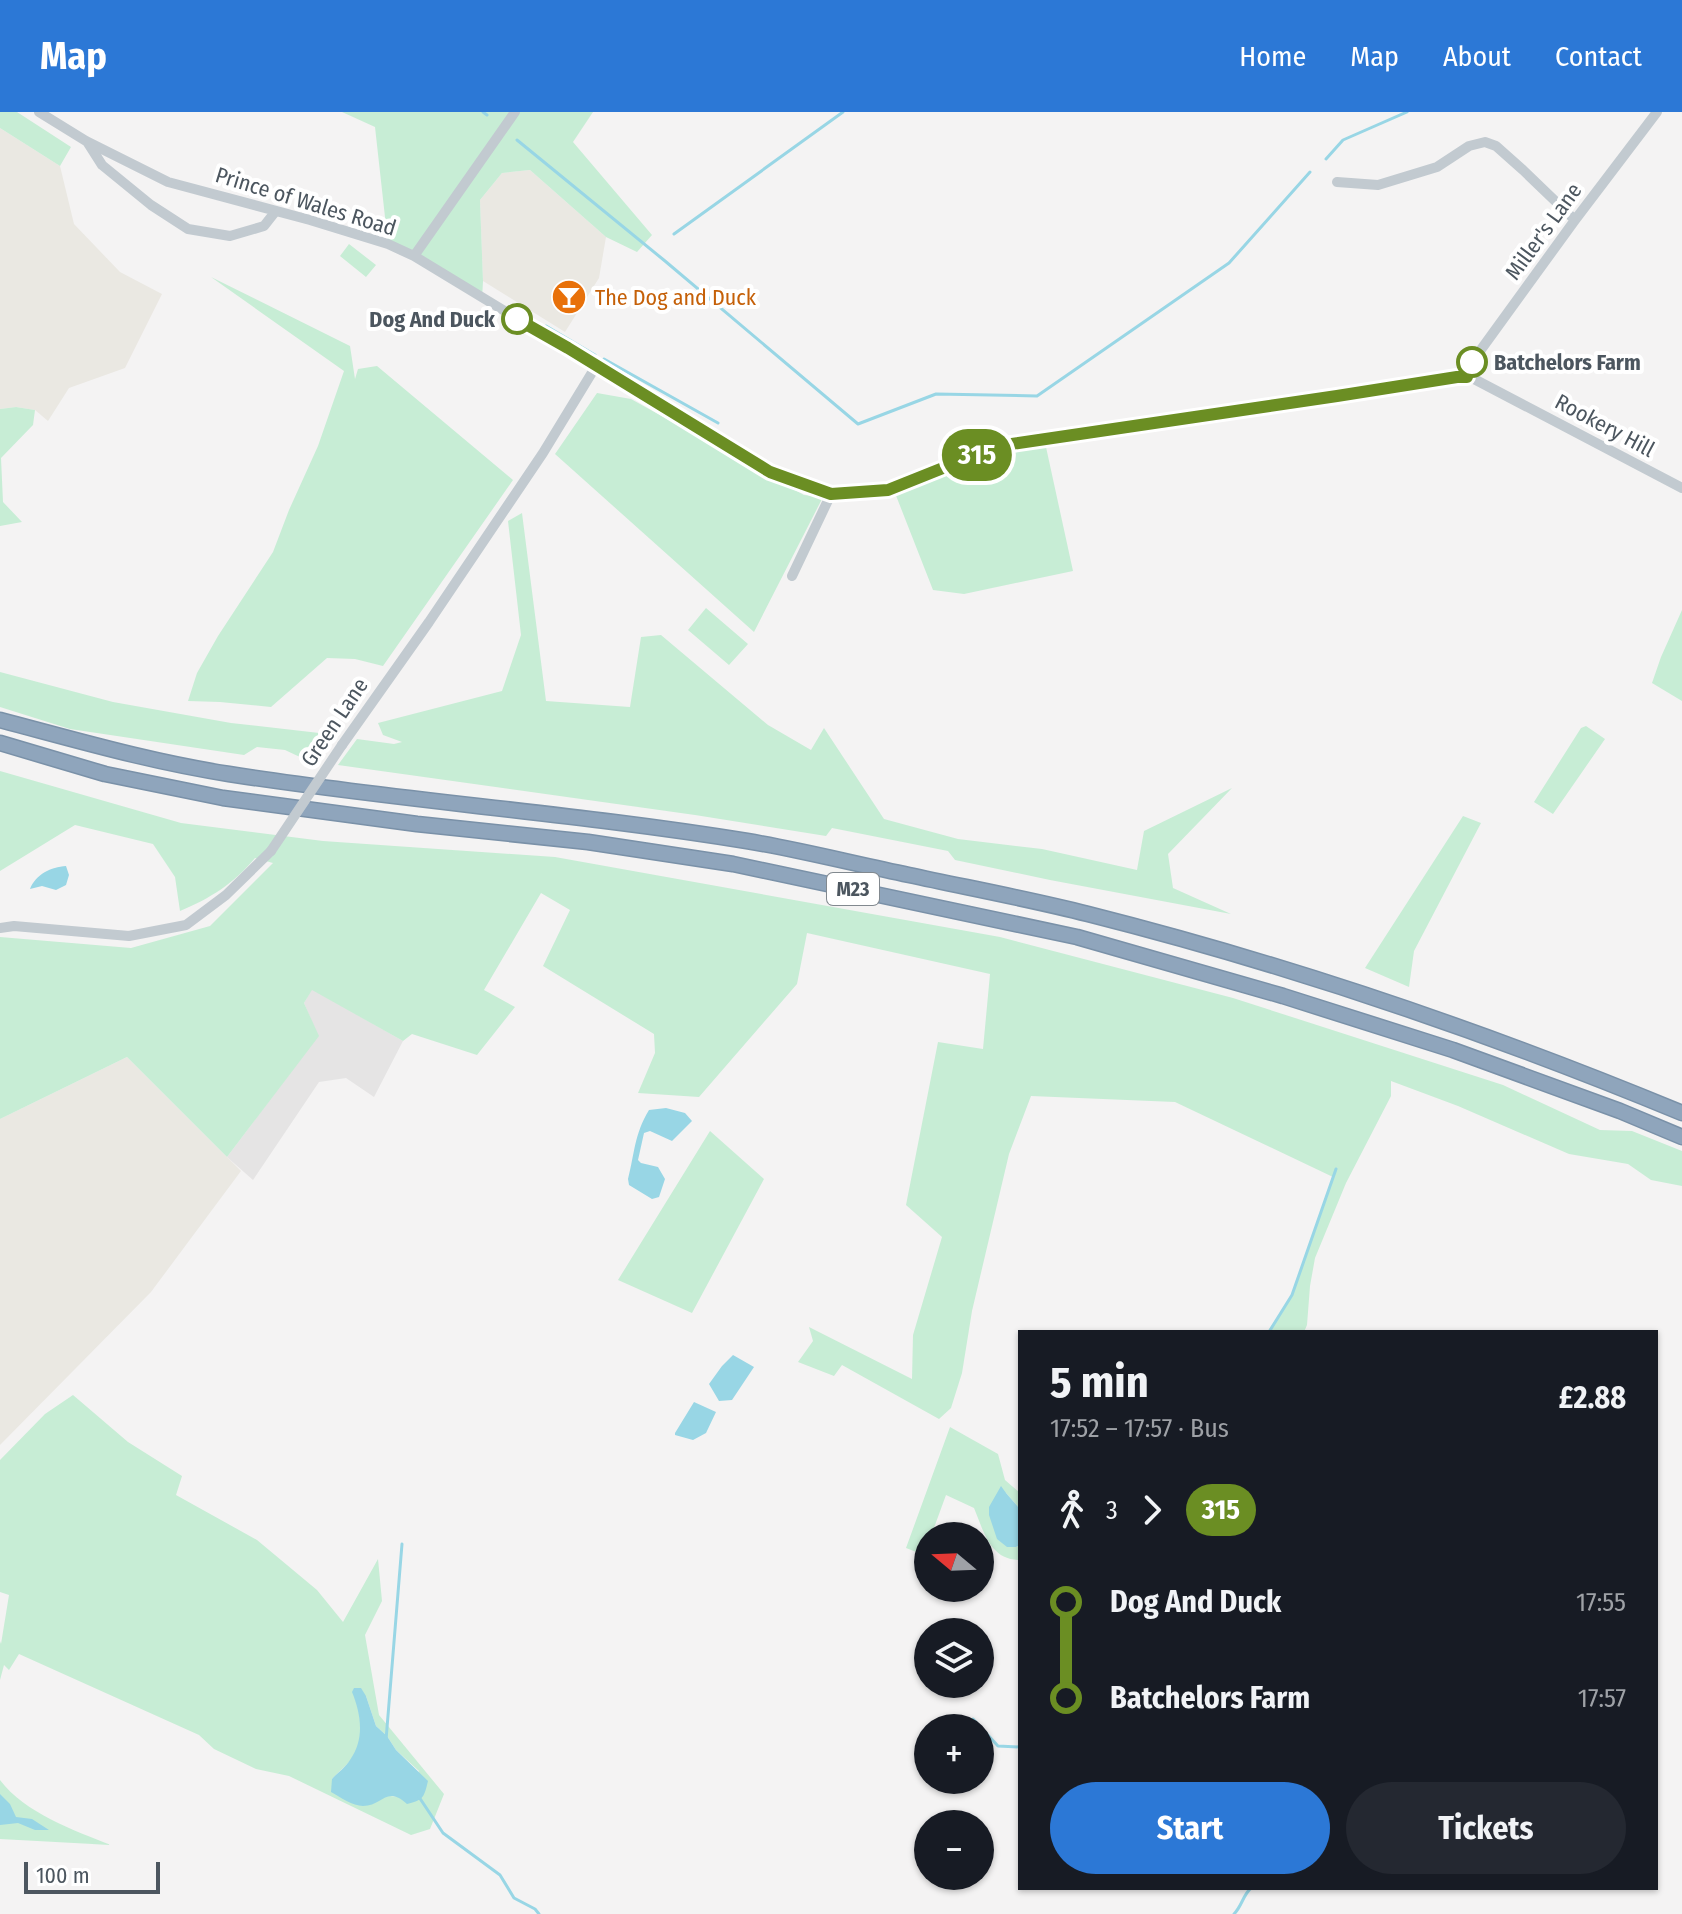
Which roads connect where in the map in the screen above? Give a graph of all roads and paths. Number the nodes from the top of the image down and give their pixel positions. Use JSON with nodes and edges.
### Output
{"nodes":[{"id":1,"x":39,"y":112,"type":"edge"},
{"id":2,"x":515,"y":112,"type":"edge"},
{"id":3,"x":1657,"y":112,"type":"edge"},
{"id":4,"x":86,"y":141,"type":"junction"},
{"id":5,"x":1337,"y":182,"type":"dead end"},
{"id":6,"x":275,"y":212,"type":"junction"},
{"id":7,"x":1575,"y":220,"type":"junction"},
{"id":8,"x":414,"y":256,"type":"junction"},
{"id":9,"x":596,"y":366,"type":"junction"},
{"id":10,"x":1467,"y":377,"type":"junction"},
{"id":11,"x":1682,"y":488,"type":"edge"},
{"id":12,"x":831,"y":494,"type":"junction"},
{"id":13,"x":792,"y":576,"type":"dead end"},
{"id":14,"x":0,"y":720,"type":"edge"},
{"id":15,"x":0,"y":743,"type":"edge"},
{"id":16,"x":0,"y":928,"type":"edge"},
{"id":17,"x":1682,"y":1113,"type":"edge"},
{"id":18,"x":1682,"y":1137,"type":"edge"}],
"edges":[{"from":1,"to":4,"type":"street","name":"Prince of Wales Road"},
{"from":2,"to":8,"type":"street"},
{"from":3,"to":7,"type":"street","name":"Miller's Lane"},
{"from":4,"to":6,"type":"street","name":"Prince of Wales Road"},
{"from":4,"to":6,"type":"street"},
{"from":5,"to":7,"type":"street"},
{"from":6,"to":8,"type":"street","name":"Prince of Wales Road"},
{"from":7,"to":10,"type":"street","name":"Miller's Lane"},
{"from":8,"to":9,"type":"street","name":"Prince of Wales Road"},
{"from":9,"to":12,"type":"street","name":"Prince of Wales Road"},
{"from":9,"to":16,"type":"street","name":"Green Lane","bridge":true},
{"from":10,"to":11,"type":"street","name":"Rookery Hill"},
{"from":10,"to":12,"type":"street"},
{"from":12,"to":13,"type":"street"},
{"from":14,"to":17,"type":"highway","number":"M23"},
{"from":15,"to":18,"type":"highway","number":"M23"}]}
